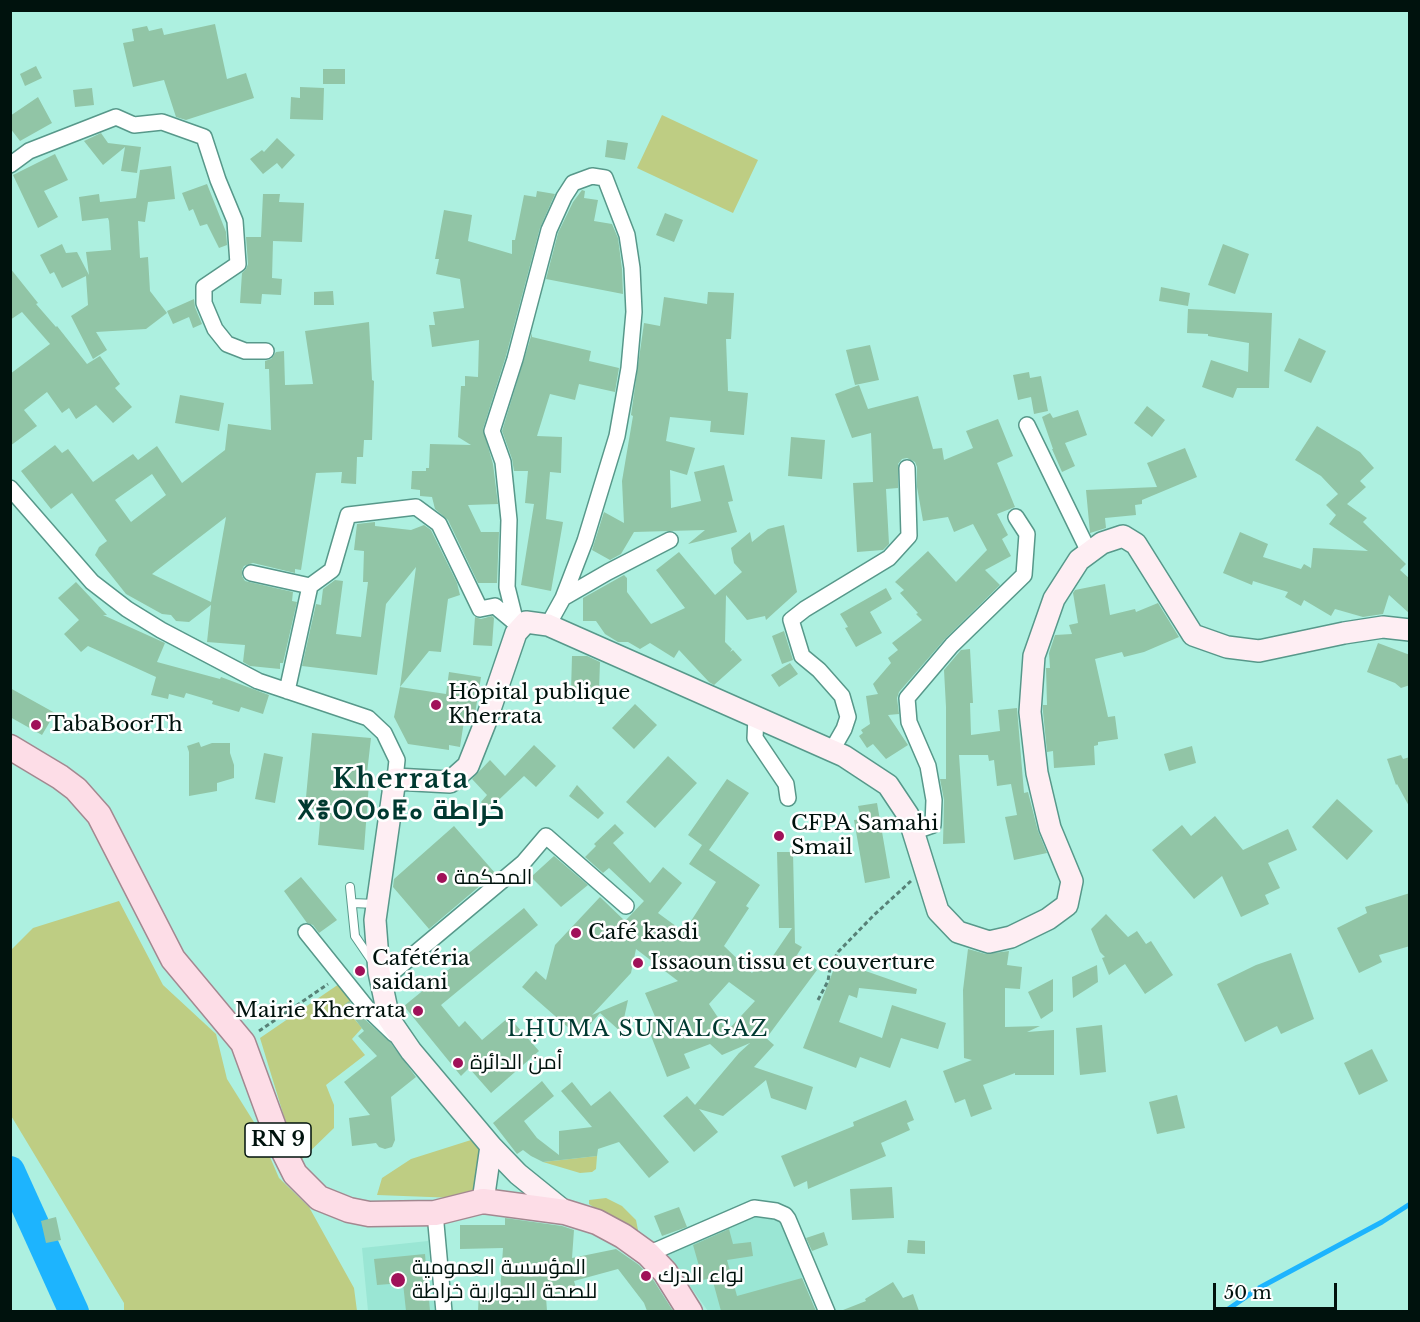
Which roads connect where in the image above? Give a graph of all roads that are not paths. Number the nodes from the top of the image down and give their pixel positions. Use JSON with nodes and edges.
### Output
{"nodes":[{"id":1,"x":10,"y":165,"type":"edge"},
{"id":2,"x":266,"y":351,"type":"dead end"},
{"id":3,"x":1027,"y":425,"type":"dead end"},
{"id":4,"x":907,"y":468,"type":"dead end"},
{"id":5,"x":10,"y":488,"type":"edge"},
{"id":6,"x":1016,"y":517,"type":"dead end"},
{"id":7,"x":670,"y":540,"type":"dead end"},
{"id":8,"x":1089,"y":552,"type":"junction"},
{"id":9,"x":251,"y":573,"type":"dead end"},
{"id":10,"x":310,"y":586,"type":"junction"},
{"id":11,"x":563,"y":598,"type":"junction"},
{"id":12,"x":548,"y":625,"type":"junction"},
{"id":13,"x":521,"y":628,"type":"junction"},
{"id":14,"x":1410,"y":630,"type":"edge"},
{"id":15,"x":287,"y":691,"type":"junction"},
{"id":16,"x":756,"y":717,"type":"junction"},
{"id":17,"x":10,"y":747,"type":"edge"},
{"id":18,"x":832,"y":750,"type":"junction"},
{"id":19,"x":395,"y":779,"type":"junction"},
{"id":20,"x":788,"y":798,"type":"dead end"},
{"id":21,"x":913,"y":832,"type":"junction"},
{"id":22,"x":350,"y":887,"type":"dead end"},
{"id":23,"x":352,"y":903,"type":"junction"},
{"id":24,"x":378,"y":904,"type":"junction"},
{"id":25,"x":627,"y":906,"type":"dead end"},
{"id":26,"x":306,"y":932,"type":"dead end"},
{"id":27,"x":380,"y":977,"type":"junction"},
{"id":28,"x":411,"y":1051,"type":"junction"},
{"id":29,"x":491,"y":1146,"type":"junction"},
{"id":30,"x":483,"y":1201,"type":"junction"},
{"id":31,"x":565,"y":1212,"type":"junction"},
{"id":32,"x":435,"y":1213,"type":"junction"},
{"id":33,"x":648,"y":1254,"type":"junction"},
{"id":34,"x":444,"y":1311,"type":"edge"},
{"id":35,"x":690,"y":1311,"type":"edge"},
{"id":36,"x":827,"y":1311,"type":"edge"}],
"edges":[{"from":1,"to":2,"type":"street"},
{"from":3,"to":8,"type":"street"},
{"from":4,"to":18,"type":"street"},
{"from":5,"to":15,"type":"street"},
{"from":6,"to":21,"type":"street"},
{"from":7,"to":11,"type":"street"},
{"from":8,"to":14,"type":"street"},
{"from":8,"to":21,"type":"street"},
{"from":9,"to":10,"type":"street"},
{"from":10,"to":13,"type":"street"},
{"from":10,"to":15,"type":"street"},
{"from":11,"to":12,"type":"street"},
{"from":11,"to":13,"type":"street"},
{"from":12,"to":13,"type":"street"},
{"from":12,"to":16,"type":"street"},
{"from":13,"to":19,"type":"street"},
{"from":15,"to":19,"type":"street"},
{"from":16,"to":18,"type":"street"},
{"from":16,"to":20,"type":"street"},
{"from":17,"to":32,"type":"main road","number":"RN 9"},
{"from":18,"to":21,"type":"street"},
{"from":19,"to":24,"type":"street"},
{"from":22,"to":23,"type":"lane"},
{"from":23,"to":24,"type":"lane"},
{"from":23,"to":27,"type":"lane"},
{"from":24,"to":27,"type":"street"},
{"from":25,"to":27,"type":"street"},
{"from":26,"to":28,"type":"street"},
{"from":27,"to":28,"type":"street"},
{"from":28,"to":29,"type":"street"},
{"from":29,"to":30,"type":"street"},
{"from":29,"to":31,"type":"street"},
{"from":30,"to":31,"type":"main road","number":"RN 9"},
{"from":30,"to":32,"type":"main road","number":"RN 9"},
{"from":31,"to":33,"type":"main road","number":"RN 9"},
{"from":32,"to":34,"type":"street"},
{"from":33,"to":35,"type":"main road","number":"RN 9"},
{"from":33,"to":36,"type":"street"}]}
